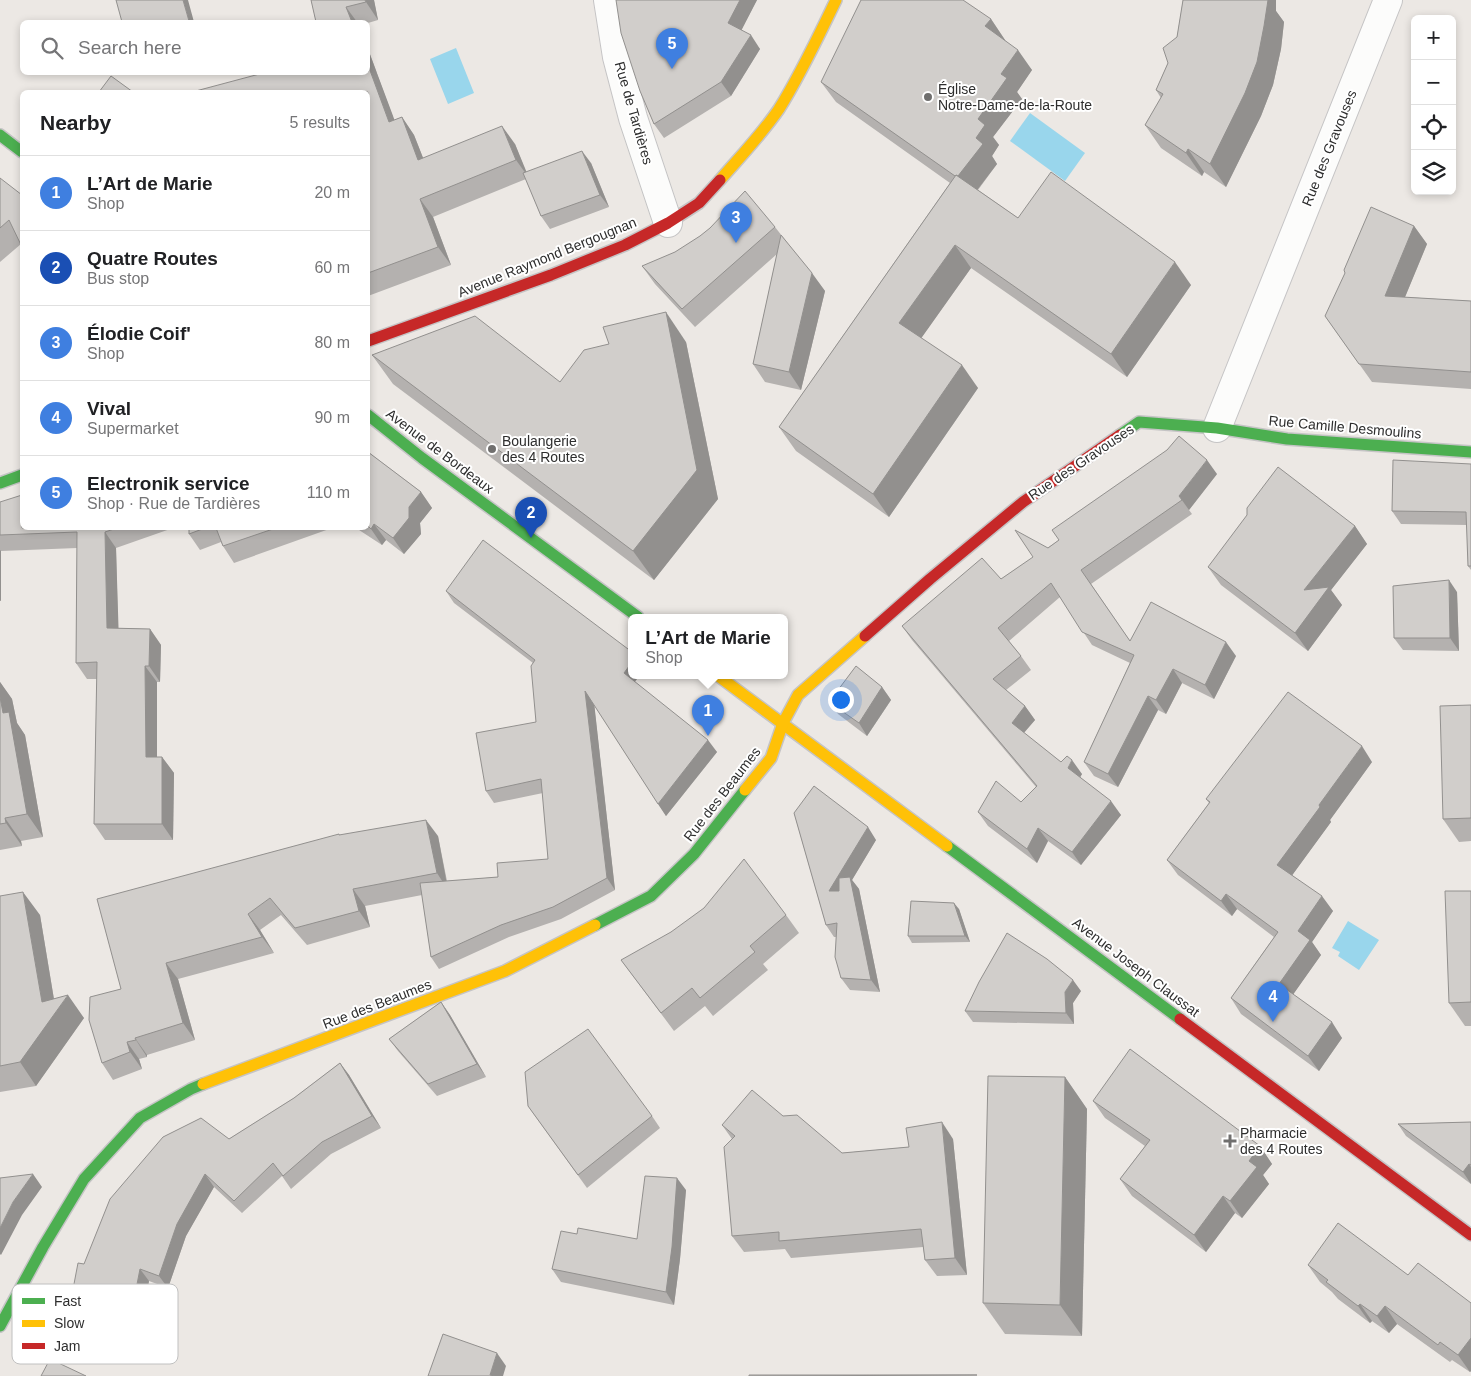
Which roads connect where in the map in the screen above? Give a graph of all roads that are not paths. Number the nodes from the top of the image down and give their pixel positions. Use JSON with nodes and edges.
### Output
{"nodes":[{"id":1,"x":608,"y":0,"type":"edge"},
{"id":2,"x":836,"y":0,"type":"edge"},
{"id":3,"x":1388,"y":0,"type":"edge"},
{"id":4,"x":0,"y":135,"type":"edge"},
{"id":5,"x":20,"y":150,"type":"edge"},
{"id":6,"x":668,"y":223,"type":"junction"},
{"id":7,"x":370,"y":340,"type":"edge"},
{"id":8,"x":370,"y":417,"type":"edge"},
{"id":9,"x":1217,"y":428,"type":"junction"},
{"id":10,"x":1471,"y":452,"type":"edge"},
{"id":11,"x":20,"y":476,"type":"edge"},
{"id":12,"x":0,"y":483,"type":"edge"},
{"id":13,"x":634,"y":614,"type":"edge"},
{"id":14,"x":722,"y":679,"type":"edge"},
{"id":15,"x":783,"y":723,"type":"junction"},
{"id":16,"x":1471,"y":1235,"type":"edge"},
{"id":17,"x":22,"y":1284,"type":"edge"},
{"id":18,"x":12,"y":1303,"type":"edge"},
{"id":19,"x":0,"y":1326,"type":"edge"}],
"edges":[{"from":1,"to":6,"type":"street","name":"Rue de Tardières"},
{"from":2,"to":6,"type":"main road","name":"Avenue Raymond Bergougnan"},
{"from":3,"to":9,"type":"street","name":"Rue des Gravouses"},
{"from":4,"to":5,"type":"main road"},
{"from":6,"to":7,"type":"main road","name":"Avenue Raymond Bergougnan"},
{"from":8,"to":13,"type":"main road","name":"Avenue de Bordeaux"},
{"from":9,"to":10,"type":"main road","name":"Rue Camille Desmoulins"},
{"from":9,"to":15,"type":"main road","name":"Rue des Gravouses"},
{"from":11,"to":12,"type":"main road"},
{"from":14,"to":15,"type":"main road"},
{"from":15,"to":16,"type":"main road","name":"Avenue Joseph Claussat"},
{"from":15,"to":17,"type":"main road","name":"Rue des Beaumes"},
{"from":18,"to":19,"type":"main road","name":"Rue des Beaumes"}]}
